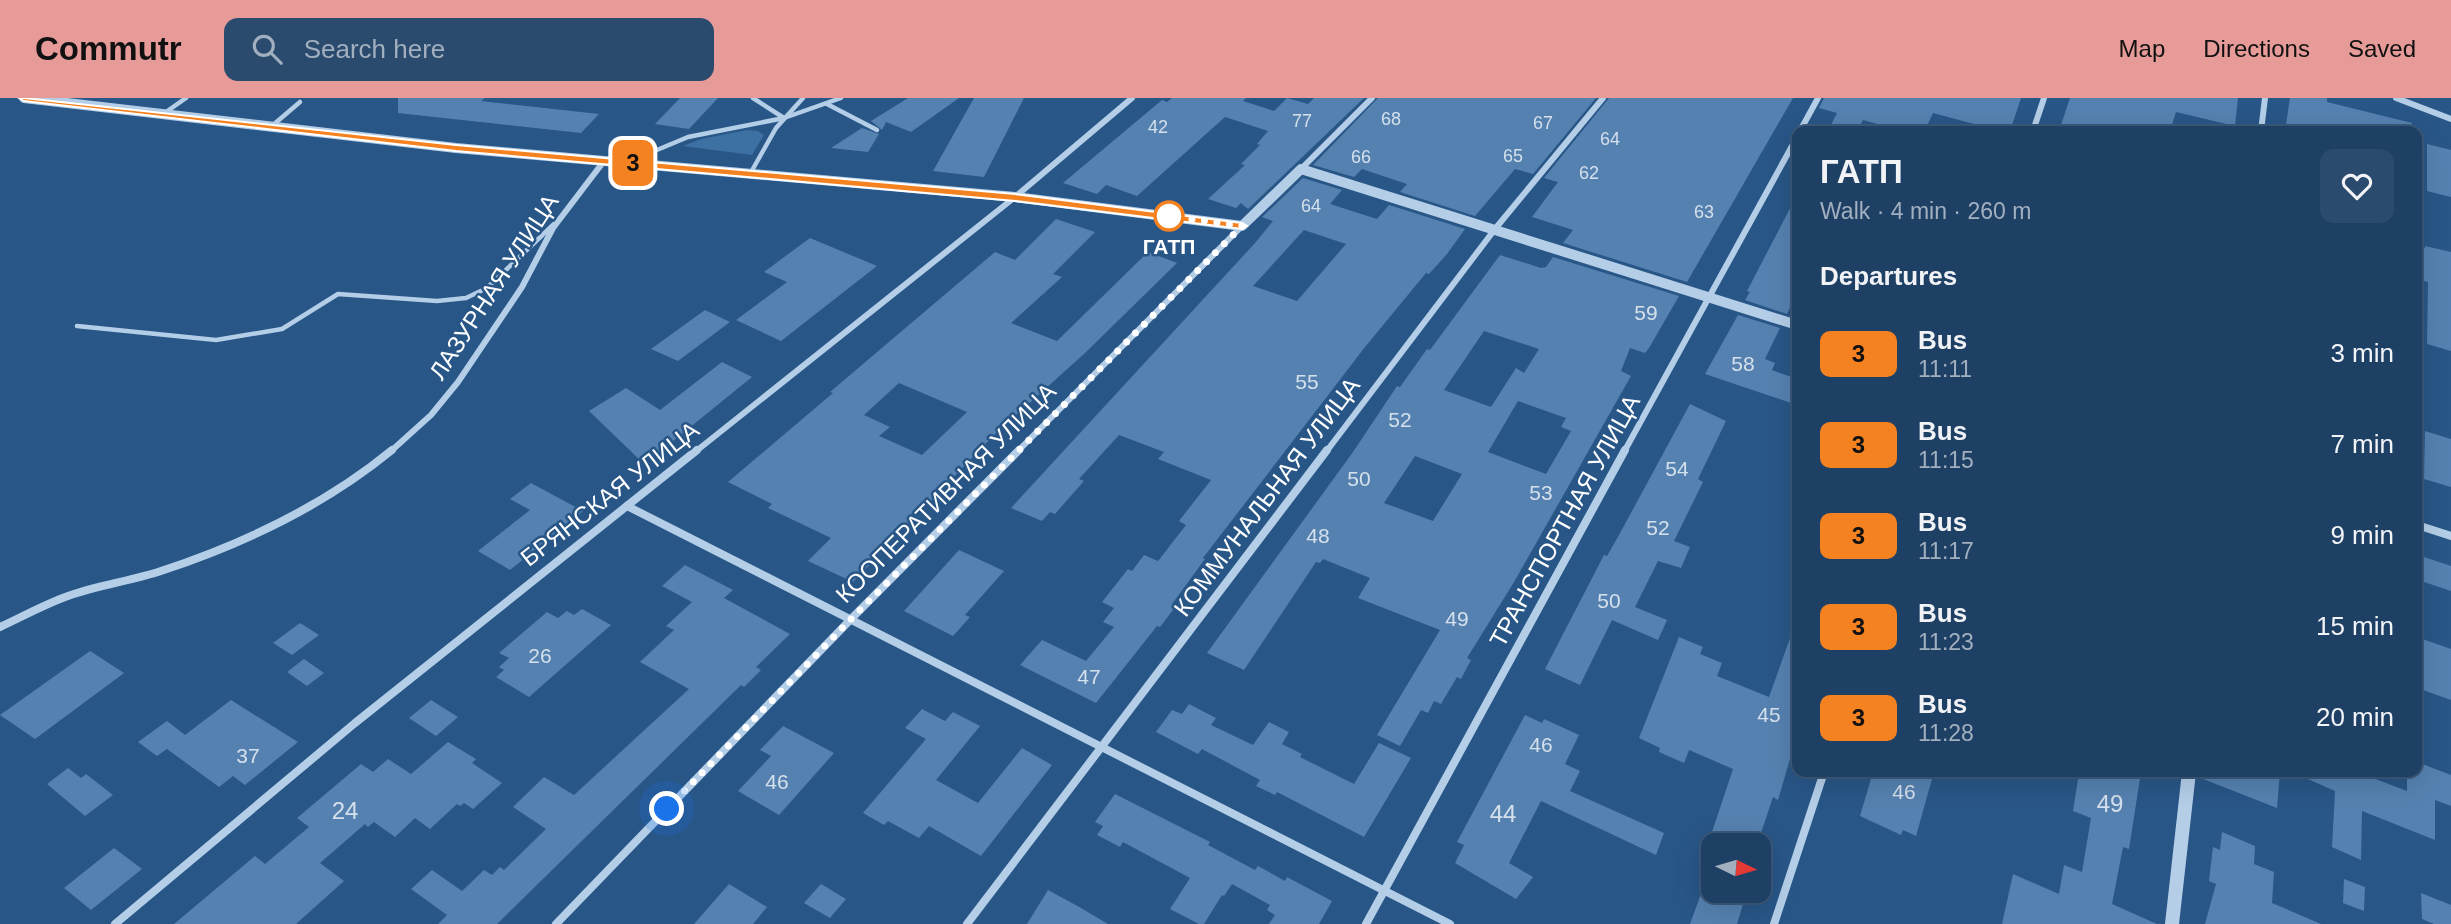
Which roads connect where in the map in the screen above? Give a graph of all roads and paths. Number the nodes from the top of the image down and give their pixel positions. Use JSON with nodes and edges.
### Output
{"nodes":[{"id":1,"x":24,"y":98,"type":"edge"},
{"id":2,"x":186,"y":98,"type":"edge"},
{"id":3,"x":752,"y":98,"type":"edge"},
{"id":4,"x":803,"y":98,"type":"edge"},
{"id":5,"x":841,"y":98,"type":"edge"},
{"id":6,"x":1132,"y":98,"type":"edge"},
{"id":7,"x":1372,"y":98,"type":"edge"},
{"id":8,"x":1603,"y":98,"type":"edge"},
{"id":9,"x":1818,"y":98,"type":"edge"},
{"id":10,"x":2044,"y":98,"type":"edge"},
{"id":11,"x":2265,"y":98,"type":"edge"},
{"id":12,"x":2401,"y":99,"type":"edge"},
{"id":13,"x":300,"y":102,"type":"dead end"},
{"id":14,"x":827,"y":104,"type":"junction"},
{"id":15,"x":164,"y":114,"type":"junction"},
{"id":16,"x":784,"y":118,"type":"junction"},
{"id":17,"x":2451,"y":119,"type":"edge"},
{"id":18,"x":1803,"y":126,"type":"edge"},
{"id":19,"x":2036,"y":126,"type":"edge"},
{"id":20,"x":2262,"y":126,"type":"edge"},
{"id":21,"x":270,"y":127,"type":"junction"},
{"id":22,"x":877,"y":130,"type":"dead end"},
{"id":23,"x":1792,"y":146,"type":"edge"},
{"id":24,"x":604,"y":161,"type":"junction"},
{"id":25,"x":627,"y":163,"type":"junction"},
{"id":26,"x":1301,"y":169,"type":"junction"},
{"id":27,"x":750,"y":174,"type":"junction"},
{"id":28,"x":1015,"y":197,"type":"junction"},
{"id":29,"x":559,"y":219,"type":"junction"},
{"id":30,"x":1242,"y":226,"type":"junction"},
{"id":31,"x":1495,"y":229,"type":"junction"},
{"id":32,"x":1710,"y":298,"type":"junction"},
{"id":33,"x":1792,"y":323,"type":"edge"},
{"id":34,"x":77,"y":326,"type":"dead end"},
{"id":35,"x":627,"y":506,"type":"junction"},
{"id":36,"x":2422,"y":527,"type":"edge"},
{"id":37,"x":2451,"y":537,"type":"edge"},
{"id":38,"x":852,"y":618,"type":"junction"},
{"id":39,"x":0,"y":627,"type":"edge"},
{"id":40,"x":1101,"y":747,"type":"junction"},
{"id":41,"x":1822,"y":777,"type":"edge"},
{"id":42,"x":2188,"y":777,"type":"edge"},
{"id":43,"x":1385,"y":891,"type":"junction"},
{"id":44,"x":115,"y":924,"type":"edge"},
{"id":45,"x":556,"y":924,"type":"edge"},
{"id":46,"x":967,"y":924,"type":"edge"},
{"id":47,"x":1366,"y":924,"type":"edge"},
{"id":48,"x":1450,"y":924,"type":"edge"},
{"id":49,"x":1774,"y":924,"type":"edge"},
{"id":50,"x":2172,"y":924,"type":"edge"}],
"edges":[{"from":1,"to":15,"type":"street"},
{"from":2,"to":15,"type":"lane"},
{"from":3,"to":16,"type":"lane"},
{"from":4,"to":16,"type":"lane"},
{"from":5,"to":14,"type":"lane"},
{"from":6,"to":28,"type":"street","name":"БРЯНСКАЯ УЛИЦА"},
{"from":7,"to":26,"type":"street","name":"КООПЕРАТИВНАЯ УЛИЦА"},
{"from":8,"to":31,"type":"street","name":"КОММУНАЛЬНАЯ УЛИЦА"},
{"from":9,"to":18,"type":"street"},
{"from":10,"to":19,"type":"street"},
{"from":11,"to":20,"type":"street"},
{"from":12,"to":17,"type":"street"},
{"from":13,"to":21,"type":"lane"},
{"from":14,"to":16,"type":"lane"},
{"from":14,"to":22,"type":"lane"},
{"from":15,"to":21,"type":"street"},
{"from":16,"to":25,"type":"lane"},
{"from":16,"to":27,"type":"lane"},
{"from":21,"to":24,"type":"street"},
{"from":23,"to":32,"type":"street","name":"ТРАНСПОРТНАЯ УЛИЦА"},
{"from":24,"to":25,"type":"street"},
{"from":24,"to":29,"type":"street","name":"ЛАЗУРНАЯ УЛИЦА"},
{"from":25,"to":27,"type":"street"},
{"from":26,"to":30,"type":"street","name":"КООПЕРАТИВНАЯ УЛИЦА"},
{"from":26,"to":31,"type":"street"},
{"from":27,"to":28,"type":"street"},
{"from":28,"to":30,"type":"street"},
{"from":28,"to":35,"type":"street","name":"БРЯНСКАЯ УЛИЦА"},
{"from":29,"to":34,"type":"lane"},
{"from":29,"to":39,"type":"street","name":"ЛАЗУРНАЯ УЛИЦА"},
{"from":30,"to":38,"type":"street","name":"КООПЕРАТИВНАЯ УЛИЦА"},
{"from":31,"to":32,"type":"street"},
{"from":31,"to":40,"type":"street","name":"КОММУНАЛЬНАЯ УЛИЦА"},
{"from":32,"to":33,"type":"street"},
{"from":32,"to":43,"type":"street","name":"ТРАНСПОРТНАЯ УЛИЦА"},
{"from":35,"to":38,"type":"street"},
{"from":35,"to":44,"type":"street","name":"БРЯНСКАЯ УЛИЦА"},
{"from":36,"to":37,"type":"street"},
{"from":38,"to":40,"type":"street"},
{"from":38,"to":45,"type":"street","name":"КООПЕРАТИВНАЯ УЛИЦА"},
{"from":40,"to":43,"type":"street"},
{"from":40,"to":46,"type":"street","name":"КОММУНАЛЬНАЯ УЛИЦА"},
{"from":41,"to":49,"type":"street"},
{"from":42,"to":50,"type":"street"},
{"from":43,"to":47,"type":"street","name":"ТРАНСПОРТНАЯ УЛИЦА"},
{"from":43,"to":48,"type":"street"}]}
